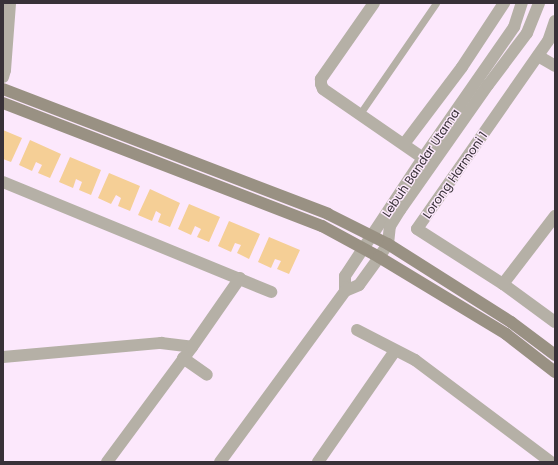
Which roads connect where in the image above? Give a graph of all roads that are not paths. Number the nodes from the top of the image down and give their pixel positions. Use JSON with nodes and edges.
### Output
{"nodes":[{"id":1,"x":374,"y":3,"type":"edge"},
{"id":2,"x":436,"y":3,"type":"edge"},
{"id":3,"x":504,"y":3,"type":"edge"},
{"id":4,"x":522,"y":3,"type":"edge"},
{"id":5,"x":539,"y":3,"type":"edge"},
{"id":6,"x":8,"y":4,"type":"edge"},
{"id":7,"x":555,"y":20,"type":"edge"},
{"id":8,"x":538,"y":56,"type":"junction"},
{"id":9,"x":555,"y":66,"type":"edge"},
{"id":10,"x":3,"y":77,"type":"edge"},
{"id":11,"x":484,"y":81,"type":"junction"},
{"id":12,"x":3,"y":89,"type":"edge"},
{"id":13,"x":3,"y":103,"type":"edge"},
{"id":14,"x":359,"y":115,"type":"junction"},
{"id":15,"x":404,"y":144,"type":"junction"},
{"id":16,"x":423,"y":158,"type":"junction"},
{"id":17,"x":3,"y":182,"type":"edge"},
{"id":18,"x":555,"y":216,"type":"edge"},
{"id":19,"x":372,"y":236,"type":"junction"},
{"id":20,"x":388,"y":244,"type":"junction"},
{"id":21,"x":363,"y":249,"type":"junction"},
{"id":22,"x":379,"y":258,"type":"junction"},
{"id":23,"x":240,"y":278,"type":"junction"},
{"id":24,"x":503,"y":284,"type":"junction"},
{"id":25,"x":345,"y":291,"type":"junction"},
{"id":26,"x":272,"y":292,"type":"dead end"},
{"id":27,"x":555,"y":322,"type":"edge"},
{"id":28,"x":357,"y":330,"type":"dead end"},
{"id":29,"x":192,"y":347,"type":"junction"},
{"id":30,"x":395,"y":351,"type":"junction"},
{"id":31,"x":555,"y":355,"type":"edge"},
{"id":32,"x":3,"y":357,"type":"edge"},
{"id":33,"x":183,"y":358,"type":"junction"},
{"id":34,"x":555,"y":372,"type":"edge"},
{"id":35,"x":208,"y":375,"type":"dead end"},
{"id":36,"x":107,"y":462,"type":"edge"},
{"id":37,"x":220,"y":462,"type":"edge"},
{"id":38,"x":318,"y":462,"type":"edge"},
{"id":39,"x":551,"y":462,"type":"edge"}],
"edges":[{"from":1,"to":14,"type":"street"},
{"from":2,"to":14,"type":"lane"},
{"from":3,"to":15,"type":"street"},
{"from":4,"to":11,"type":"street","name":"Lebuh Bandar Utama"},
{"from":5,"to":11,"type":"street","name":"Lebuh Bandar Utama"},
{"from":6,"to":10,"type":"street"},
{"from":7,"to":8,"type":"street","name":"Lorong Harmoni 1"},
{"from":8,"to":9,"type":"street"},
{"from":8,"to":24,"type":"street","name":"Lorong Harmoni 1"},
{"from":11,"to":16,"type":"street","name":"Lebuh Bandar Utama"},
{"from":11,"to":20,"type":"street","name":"Lebuh Bandar Utama"},
{"from":12,"to":19,"type":"street"},
{"from":13,"to":21,"type":"street"},
{"from":14,"to":15,"type":"street"},
{"from":15,"to":16,"type":"street"},
{"from":16,"to":19,"type":"street","name":"Lebuh Bandar Utama"},
{"from":17,"to":23,"type":"street"},
{"from":18,"to":24,"type":"street"},
{"from":19,"to":20,"type":"street"},
{"from":19,"to":21,"type":"street","name":"Lebuh Bandar Utama"},
{"from":20,"to":22,"type":"street","name":"Lebuh Bandar Utama"},
{"from":20,"to":31,"type":"street"},
{"from":21,"to":22,"type":"street"},
{"from":21,"to":25,"type":"street","name":"Lebuh Bandar Utama"},
{"from":22,"to":25,"type":"street","name":"Lebuh Bandar Utama"},
{"from":22,"to":34,"type":"street"},
{"from":23,"to":26,"type":"street"},
{"from":23,"to":29,"type":"street"},
{"from":24,"to":27,"type":"street","name":"Lorong Harmoni 1"},
{"from":25,"to":37,"type":"street"},
{"from":28,"to":30,"type":"street"},
{"from":29,"to":32,"type":"street"},
{"from":29,"to":33,"type":"street"},
{"from":30,"to":38,"type":"street"},
{"from":30,"to":39,"type":"street"},
{"from":33,"to":35,"type":"street"},
{"from":33,"to":36,"type":"street"}]}
